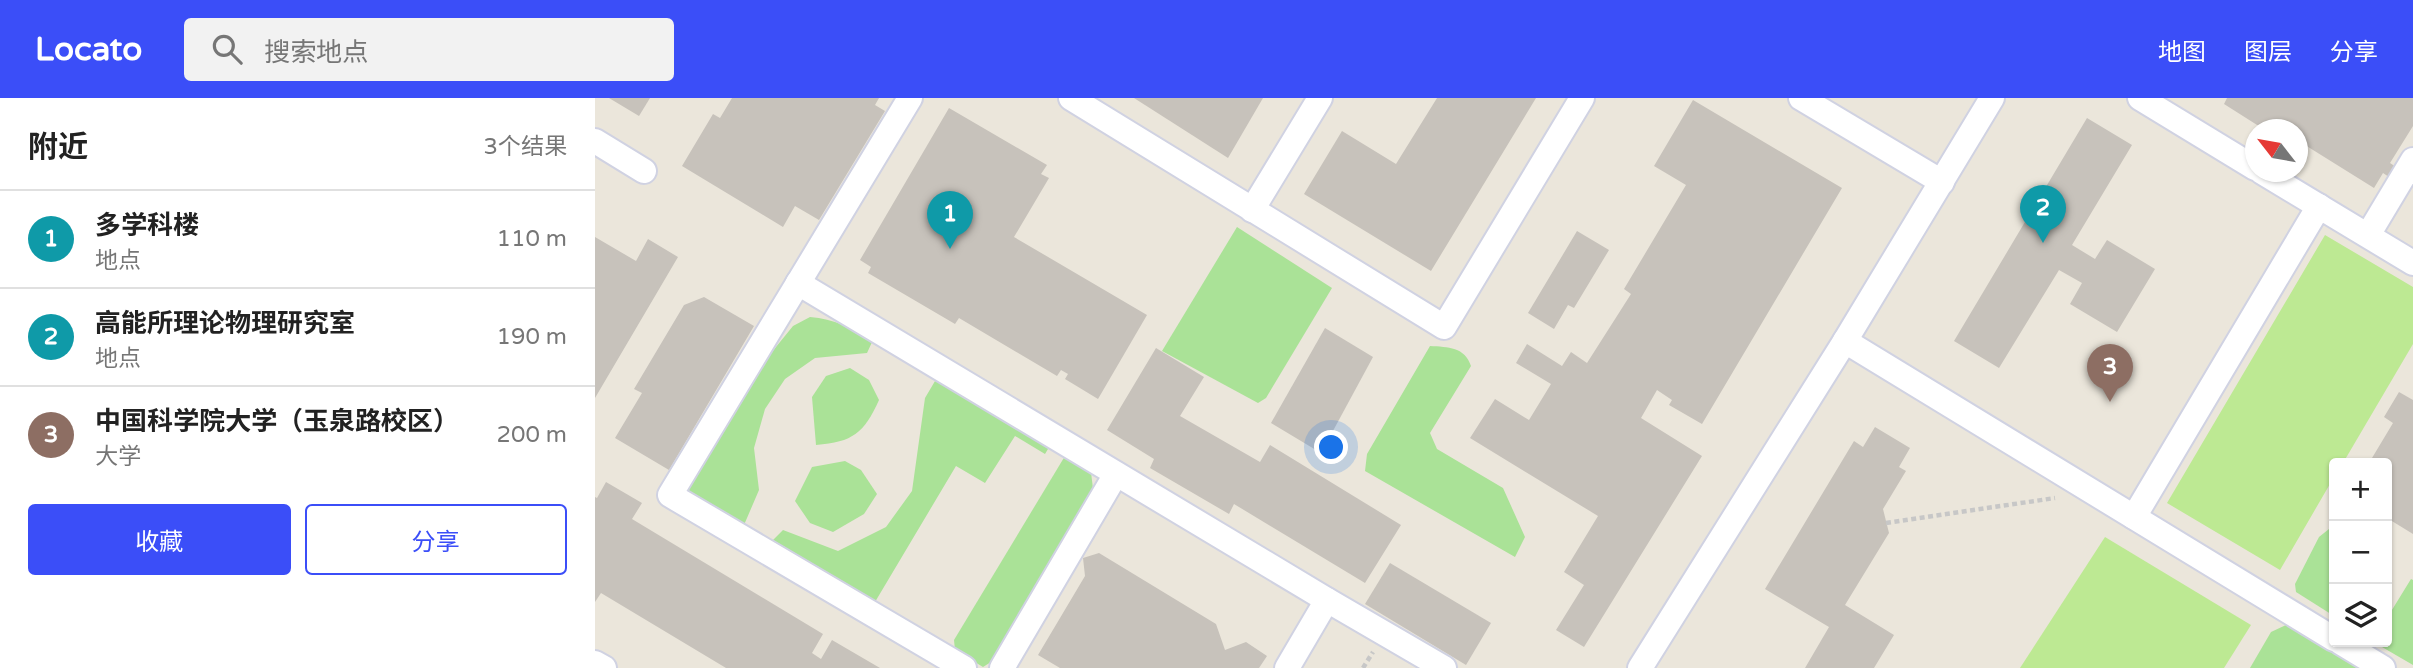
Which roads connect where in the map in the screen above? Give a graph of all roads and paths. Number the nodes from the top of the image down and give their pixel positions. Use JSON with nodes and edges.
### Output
{"nodes":[{"id":1,"x":910,"y":98,"type":"edge"},
{"id":2,"x":1071,"y":98,"type":"edge"},
{"id":3,"x":1320,"y":98,"type":"edge"},
{"id":4,"x":1582,"y":98,"type":"edge"},
{"id":5,"x":1801,"y":98,"type":"edge"},
{"id":6,"x":1992,"y":98,"type":"edge"},
{"id":7,"x":2140,"y":98,"type":"edge"},
{"id":8,"x":595,"y":141,"type":"edge"},
{"id":9,"x":2245,"y":160,"type":"edge"},
{"id":10,"x":2413,"y":160,"type":"edge"},
{"id":11,"x":644,"y":171,"type":"dead end"},
{"id":12,"x":1942,"y":182,"type":"junction"},
{"id":13,"x":2279,"y":182,"type":"edge"},
{"id":14,"x":2319,"y":206,"type":"junction"},
{"id":15,"x":1252,"y":210,"type":"junction"},
{"id":16,"x":2368,"y":235,"type":"junction"},
{"id":17,"x":2413,"y":263,"type":"edge"},
{"id":18,"x":798,"y":282,"type":"junction"},
{"id":19,"x":1845,"y":341,"type":"junction"},
{"id":20,"x":1116,"y":474,"type":"junction"},
{"id":21,"x":2094,"y":492,"type":"junction"},
{"id":22,"x":2134,"y":517,"type":"junction"},
{"id":23,"x":1887,"y":523,"type":"dead end"},
{"id":24,"x":1327,"y":600,"type":"junction"},
{"id":25,"x":2329,"y":636,"type":"edge"},
{"id":26,"x":2348,"y":647,"type":"edge"},
{"id":27,"x":595,"y":663,"type":"edge"},
{"id":28,"x":604,"y":668,"type":"edge"},
{"id":29,"x":964,"y":668,"type":"edge"},
{"id":30,"x":1002,"y":668,"type":"edge"},
{"id":31,"x":1287,"y":668,"type":"edge"},
{"id":32,"x":1444,"y":668,"type":"edge"},
{"id":33,"x":1640,"y":668,"type":"edge"},
{"id":34,"x":2383,"y":668,"type":"edge"}],
"edges":[{"from":1,"to":18,"type":"street"},
{"from":2,"to":15,"type":"street"},
{"from":3,"to":15,"type":"street"},
{"from":4,"to":15,"type":"street"},
{"from":5,"to":12,"type":"street"},
{"from":6,"to":12,"type":"street"},
{"from":7,"to":9,"type":"street"},
{"from":8,"to":11,"type":"street"},
{"from":10,"to":16,"type":"street"},
{"from":12,"to":19,"type":"street"},
{"from":13,"to":14,"type":"street"},
{"from":14,"to":16,"type":"street"},
{"from":14,"to":22,"type":"street"},
{"from":16,"to":17,"type":"street"},
{"from":18,"to":20,"type":"street"},
{"from":18,"to":29,"type":"street"},
{"from":19,"to":21,"type":"street"},
{"from":19,"to":33,"type":"street"},
{"from":20,"to":24,"type":"street"},
{"from":20,"to":30,"type":"street"},
{"from":21,"to":22,"type":"street"},
{"from":21,"to":23,"type":"path"},
{"from":22,"to":25,"type":"street"},
{"from":24,"to":31,"type":"street"},
{"from":24,"to":32,"type":"street"},
{"from":26,"to":34,"type":"street"},
{"from":27,"to":28,"type":"street"}]}
